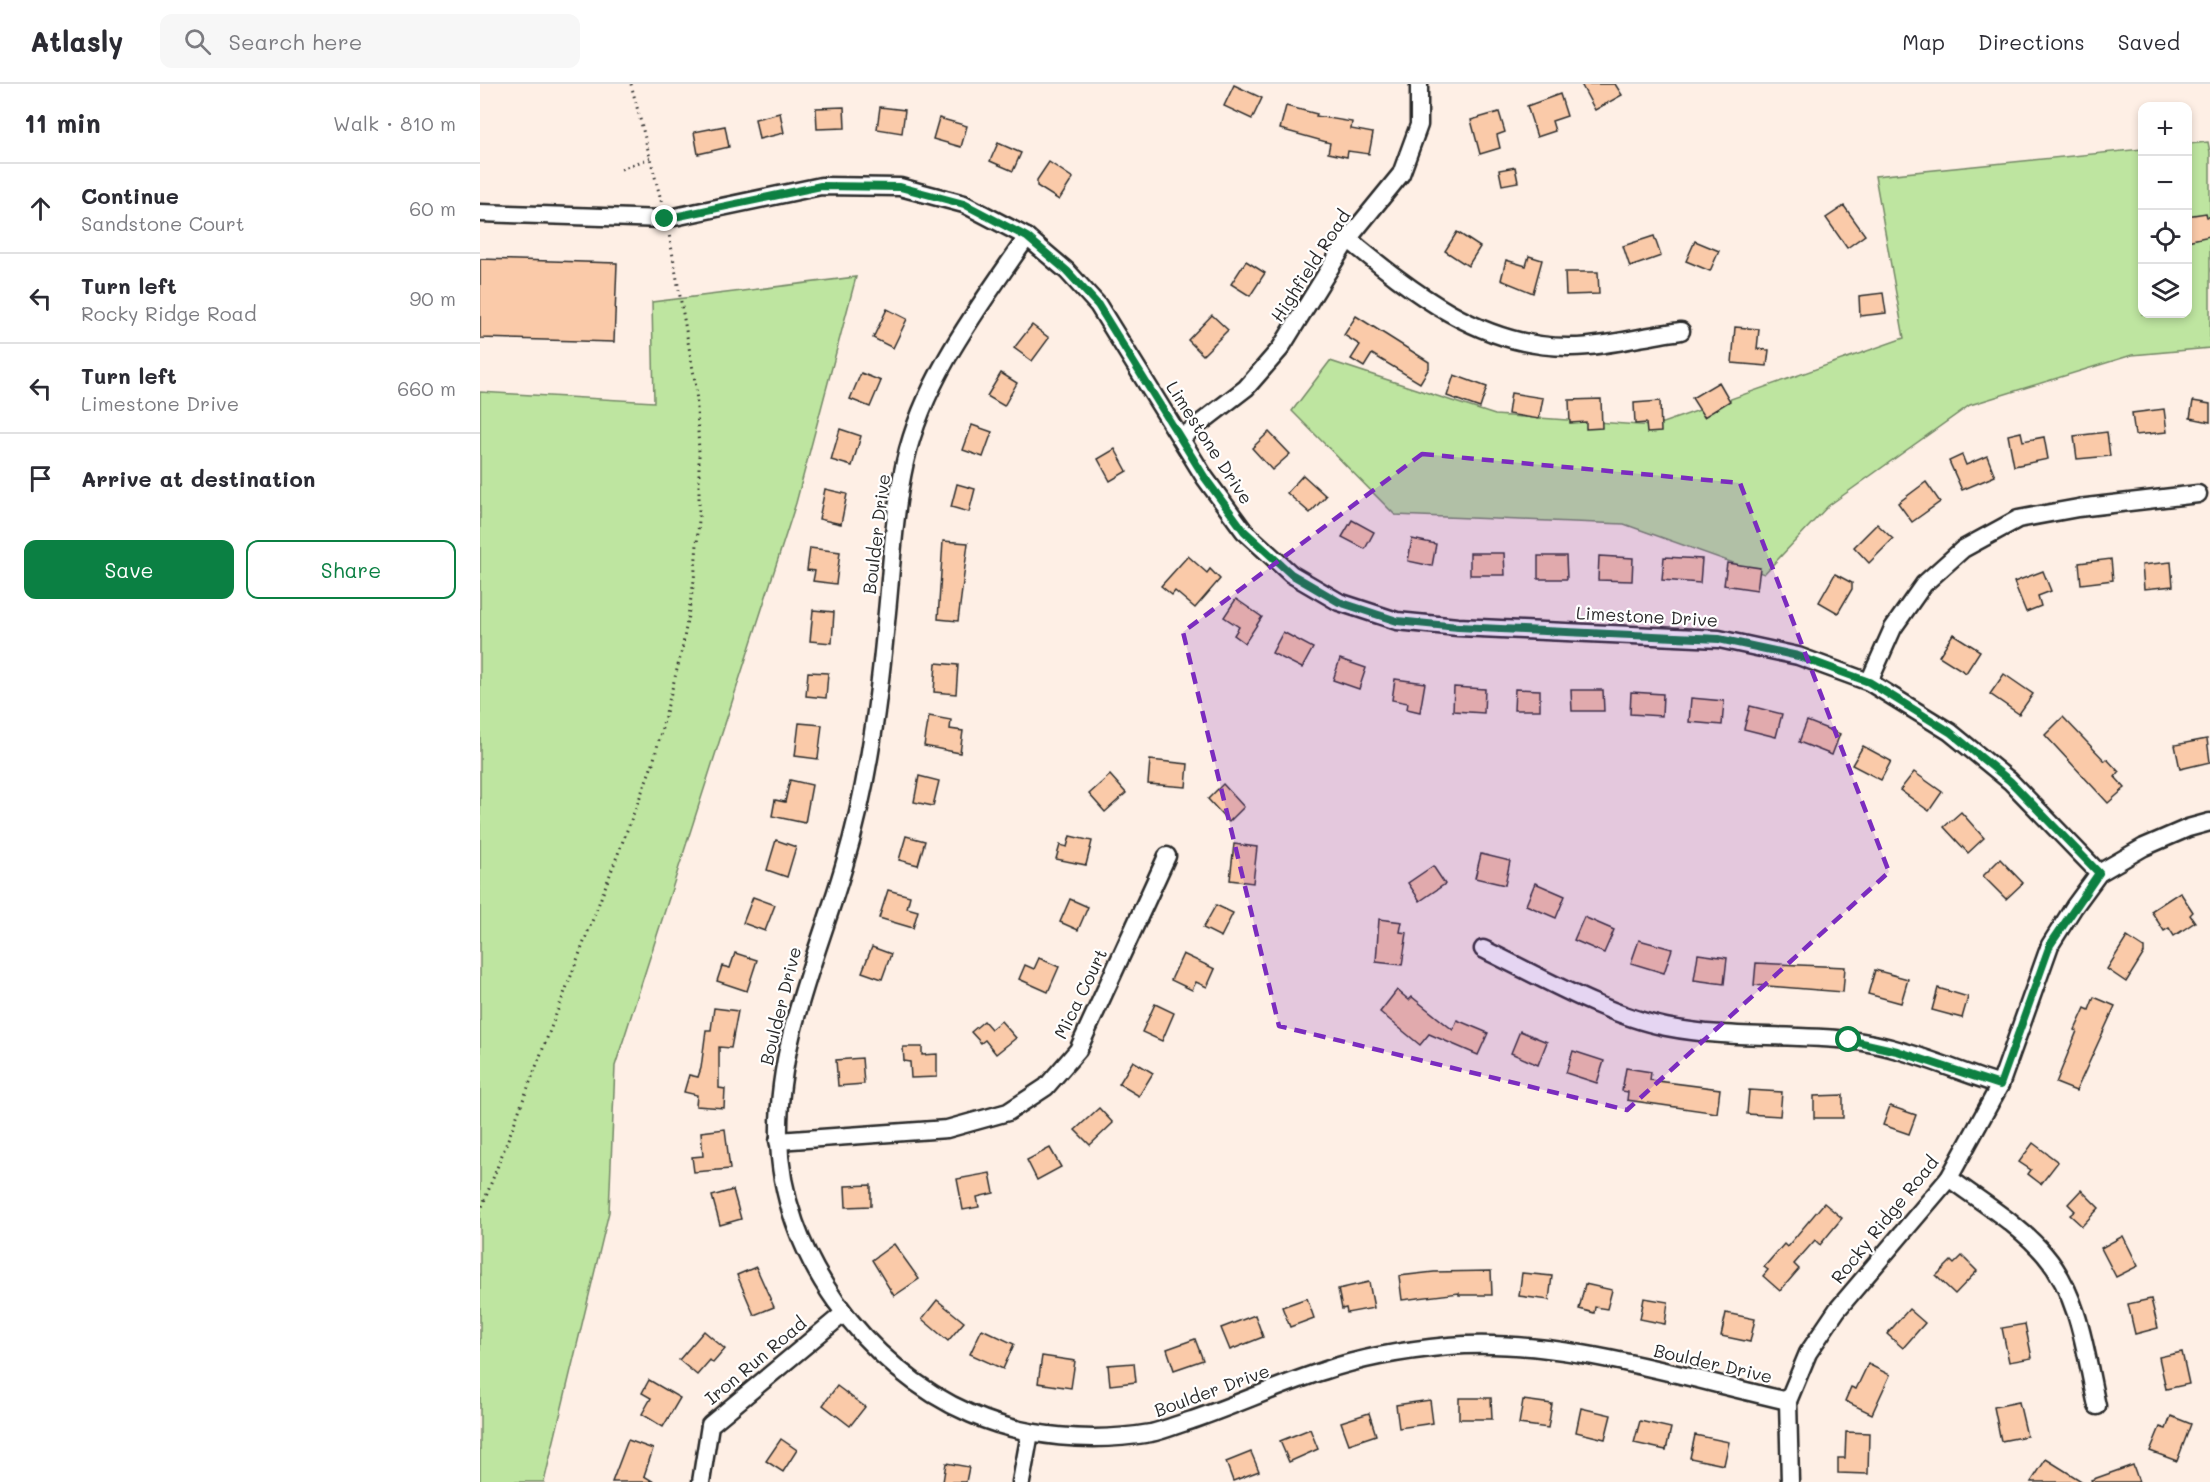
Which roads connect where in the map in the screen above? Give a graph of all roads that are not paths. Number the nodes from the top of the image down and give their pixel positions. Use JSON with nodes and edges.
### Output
{"nodes":[{"id":1,"x":1419,"y":84,"type":"edge"},
{"id":2,"x":480,"y":213,"type":"edge"},
{"id":3,"x":1027,"y":237,"type":"junction"},
{"id":4,"x":1348,"y":239,"type":"junction"},
{"id":5,"x":1681,"y":330,"type":"dead end"},
{"id":6,"x":1181,"y":438,"type":"junction"},
{"id":7,"x":2198,"y":495,"type":"dead end"},
{"id":8,"x":1869,"y":682,"type":"junction"},
{"id":9,"x":2210,"y":822,"type":"edge"},
{"id":10,"x":1167,"y":856,"type":"dead end"},
{"id":11,"x":2099,"y":873,"type":"junction"},
{"id":12,"x":1483,"y":949,"type":"dead end"},
{"id":13,"x":2000,"y":1085,"type":"junction"},
{"id":14,"x":778,"y":1141,"type":"junction"},
{"id":15,"x":1949,"y":1178,"type":"junction"},
{"id":16,"x":843,"y":1314,"type":"junction"},
{"id":17,"x":1788,"y":1401,"type":"junction"},
{"id":18,"x":2097,"y":1406,"type":"dead end"},
{"id":19,"x":1030,"y":1433,"type":"junction"},
{"id":20,"x":701,"y":1482,"type":"edge"},
{"id":21,"x":1021,"y":1482,"type":"edge"},
{"id":22,"x":1790,"y":1482,"type":"edge"}],
"edges":[{"from":1,"to":4,"type":"street","name":"Highfield Road"},
{"from":2,"to":3,"type":"street","name":"Limestone Drive"},
{"from":3,"to":6,"type":"street","name":"Limestone Drive"},
{"from":3,"to":14,"type":"street","name":"Boulder Drive"},
{"from":4,"to":5,"type":"street"},
{"from":4,"to":6,"type":"street","name":"Highfield Road"},
{"from":6,"to":8,"type":"street","name":"Limestone Drive"},
{"from":7,"to":8,"type":"street"},
{"from":8,"to":11,"type":"street","name":"Limestone Drive"},
{"from":9,"to":11,"type":"street","name":"Rocky Ridge Road"},
{"from":10,"to":14,"type":"street","name":"Mica Court"},
{"from":11,"to":13,"type":"street","name":"Rocky Ridge Road"},
{"from":12,"to":13,"type":"street"},
{"from":13,"to":15,"type":"street","name":"Rocky Ridge Road"},
{"from":14,"to":16,"type":"street","name":"Boulder Drive"},
{"from":15,"to":17,"type":"street","name":"Rocky Ridge Road"},
{"from":15,"to":18,"type":"street"},
{"from":16,"to":19,"type":"street","name":"Boulder Drive"},
{"from":16,"to":20,"type":"street","name":"Iron Run Road"},
{"from":17,"to":19,"type":"street","name":"Boulder Drive"},
{"from":17,"to":22,"type":"street","name":"Rocky Ridge Road"},
{"from":19,"to":21,"type":"street"}]}
